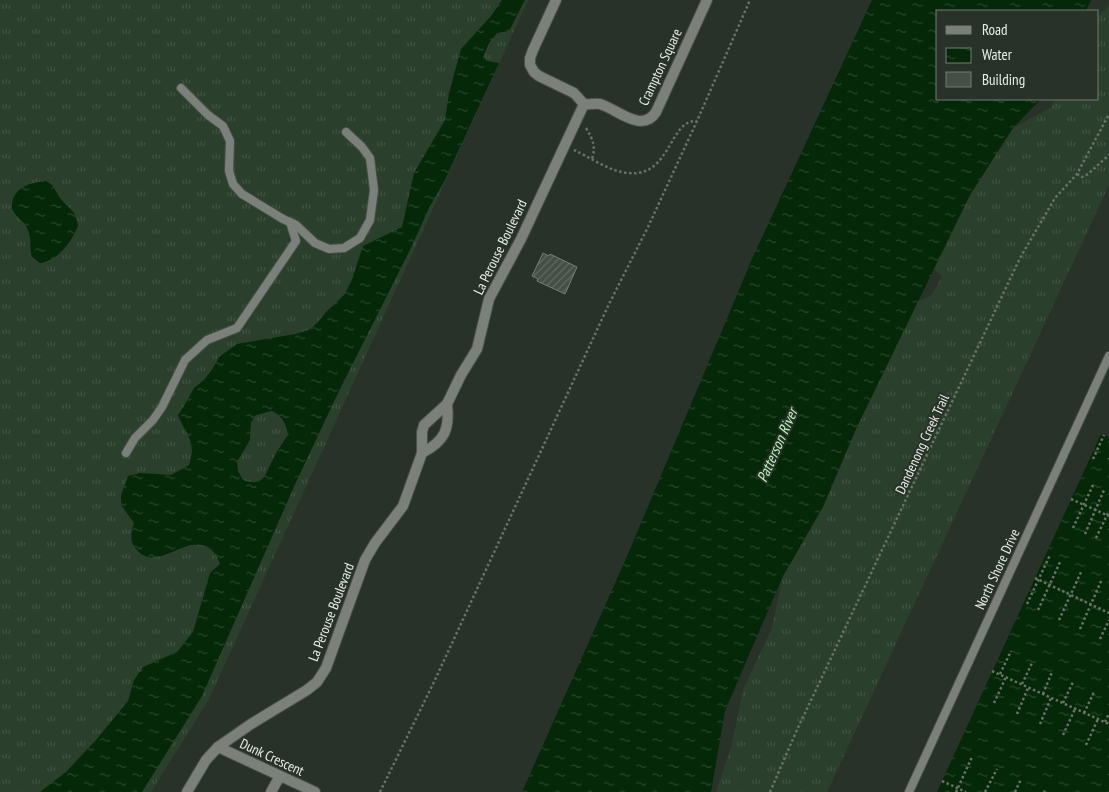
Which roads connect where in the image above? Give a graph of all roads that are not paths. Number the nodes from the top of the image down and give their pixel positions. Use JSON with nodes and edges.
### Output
{"nodes":[{"id":1,"x":556,"y":0,"type":"edge"},
{"id":2,"x":707,"y":0,"type":"edge"},
{"id":3,"x":181,"y":88,"type":"dead end"},
{"id":4,"x":584,"y":104,"type":"junction"},
{"id":5,"x":346,"y":132,"type":"dead end"},
{"id":6,"x":290,"y":222,"type":"junction"},
{"id":7,"x":1109,"y":356,"type":"edge"},
{"id":8,"x":1107,"y":368,"type":"edge"},
{"id":9,"x":447,"y":404,"type":"junction"},
{"id":10,"x":126,"y":453,"type":"dead end"},
{"id":11,"x":422,"y":453,"type":"junction"},
{"id":12,"x":218,"y":747,"type":"junction"},
{"id":13,"x":280,"y":776,"type":"junction"},
{"id":14,"x":188,"y":792,"type":"edge"},
{"id":15,"x":271,"y":792,"type":"edge"},
{"id":16,"x":315,"y":792,"type":"edge"},
{"id":17,"x":908,"y":792,"type":"edge"}],
"edges":[{"from":1,"to":4,"type":"street"},
{"from":2,"to":4,"type":"street","name":"Crampton Square"},
{"from":3,"to":6,"type":"lane"},
{"from":4,"to":9,"type":"street","name":"La Perouse Boulevard"},
{"from":5,"to":6,"type":"lane"},
{"from":6,"to":10,"type":"lane"},
{"from":7,"to":8,"type":"lane","name":"North Shore Drive"},
{"from":8,"to":17,"type":"lane","name":"North Shore Drive"},
{"from":9,"to":11,"type":"street","name":"La Perouse Boulevard"},
{"from":9,"to":11,"type":"street","name":"La Perouse Boulevard"},
{"from":11,"to":12,"type":"street","name":"La Perouse Boulevard"},
{"from":12,"to":13,"type":"street","name":"Dunk Crescent"},
{"from":12,"to":14,"type":"street","name":"La Perouse Boulevard"},
{"from":13,"to":15,"type":"street"},
{"from":13,"to":16,"type":"street","name":"Dunk Crescent"}]}
